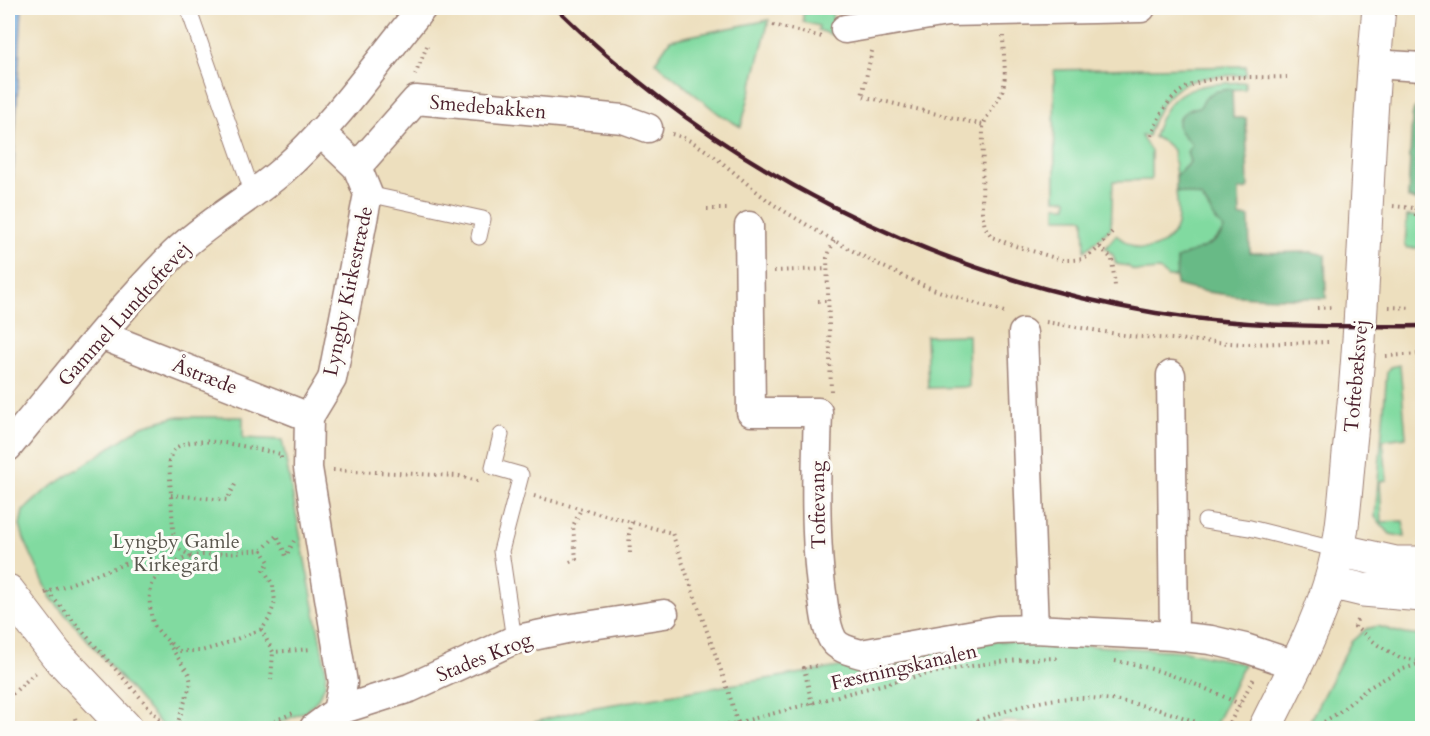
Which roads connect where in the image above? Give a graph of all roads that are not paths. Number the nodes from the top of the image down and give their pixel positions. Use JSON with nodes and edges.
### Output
{"nodes":[{"id":1,"x":188,"y":8,"type":"edge"},
{"id":2,"x":422,"y":8,"type":"edge"},
{"id":3,"x":1141,"y":8,"type":"edge"},
{"id":4,"x":1379,"y":8,"type":"edge"},
{"id":5,"x":845,"y":29,"type":"dead end"},
{"id":6,"x":1373,"y":64,"type":"junction"},
{"id":7,"x":1422,"y":67,"type":"edge"},
{"id":8,"x":648,"y":128,"type":"road end"},
{"id":9,"x":320,"y":132,"type":"junction"},
{"id":10,"x":357,"y":167,"type":"junction"},
{"id":11,"x":253,"y":194,"type":"junction"},
{"id":12,"x":368,"y":194,"type":"junction"},
{"id":13,"x":748,"y":226,"type":"dead end"},
{"id":14,"x":479,"y":237,"type":"dead end"},
{"id":15,"x":1024,"y":323,"type":"road end"},
{"id":16,"x":101,"y":335,"type":"junction"},
{"id":17,"x":1171,"y":375,"type":"dead end"},
{"id":18,"x":309,"y":417,"type":"junction"},
{"id":19,"x":501,"y":435,"type":"dead end"},
{"id":20,"x":8,"y":447,"type":"edge"},
{"id":21,"x":1205,"y":522,"type":"dead end"},
{"id":22,"x":1338,"y":550,"type":"junction"},
{"id":23,"x":1422,"y":563,"type":"edge"},
{"id":24,"x":1330,"y":582,"type":"junction"},
{"id":25,"x":1422,"y":595,"type":"edge"},
{"id":26,"x":13,"y":599,"type":"edge"},
{"id":27,"x":664,"y":614,"type":"dead end"},
{"id":28,"x":1034,"y":629,"type":"junction"},
{"id":29,"x":1174,"y":636,"type":"junction"},
{"id":30,"x":514,"y":640,"type":"junction"},
{"id":31,"x":1296,"y":665,"type":"junction"},
{"id":32,"x":316,"y":721,"type":"edge"},
{"id":33,"x":126,"y":729,"type":"edge"},
{"id":34,"x":1265,"y":729,"type":"edge"}],
"edges":[{"from":1,"to":11,"type":"lane"},
{"from":2,"to":9,"type":"street","name":"Gammel Lundtoftevej"},
{"from":3,"to":5,"type":"street"},
{"from":4,"to":6,"type":"street","name":"Toftebæksvej"},
{"from":6,"to":7,"type":"street"},
{"from":6,"to":22,"type":"street","name":"Toftebæksvej"},
{"from":8,"to":10,"type":"street","name":"Smedebakken"},
{"from":9,"to":10,"type":"street","name":"Lyngby Kirkestræde"},
{"from":9,"to":11,"type":"street","name":"Gammel Lundtoftevej"},
{"from":10,"to":12,"type":"street","name":"Lyngby Kirkestræde"},
{"from":11,"to":16,"type":"street","name":"Gammel Lundtoftevej"},
{"from":12,"to":14,"type":"lane"},
{"from":12,"to":18,"type":"street","name":"Lyngby Kirkestræde"},
{"from":13,"to":28,"type":"street","name":"Toftevang"},
{"from":15,"to":28,"type":"street"},
{"from":16,"to":18,"type":"street","name":"Åstræde"},
{"from":16,"to":20,"type":"street","name":"Gammel Lundtoftevej"},
{"from":17,"to":29,"type":"street"},
{"from":18,"to":32,"type":"street","name":"Lyngby Kirkestræde"},
{"from":19,"to":30,"type":"lane"},
{"from":21,"to":22,"type":"lane"},
{"from":22,"to":23,"type":"street"},
{"from":22,"to":24,"type":"street","name":"Toftebæksvej"},
{"from":24,"to":25,"type":"street"},
{"from":24,"to":31,"type":"street","name":"Toftebæksvej"},
{"from":26,"to":33,"type":"street"},
{"from":27,"to":30,"type":"street","name":"Stades Krog"},
{"from":28,"to":29,"type":"street"},
{"from":29,"to":31,"type":"street"},
{"from":30,"to":32,"type":"street","name":"Stades Krog"},
{"from":31,"to":34,"type":"street","name":"Toftebæksvej"}]}
